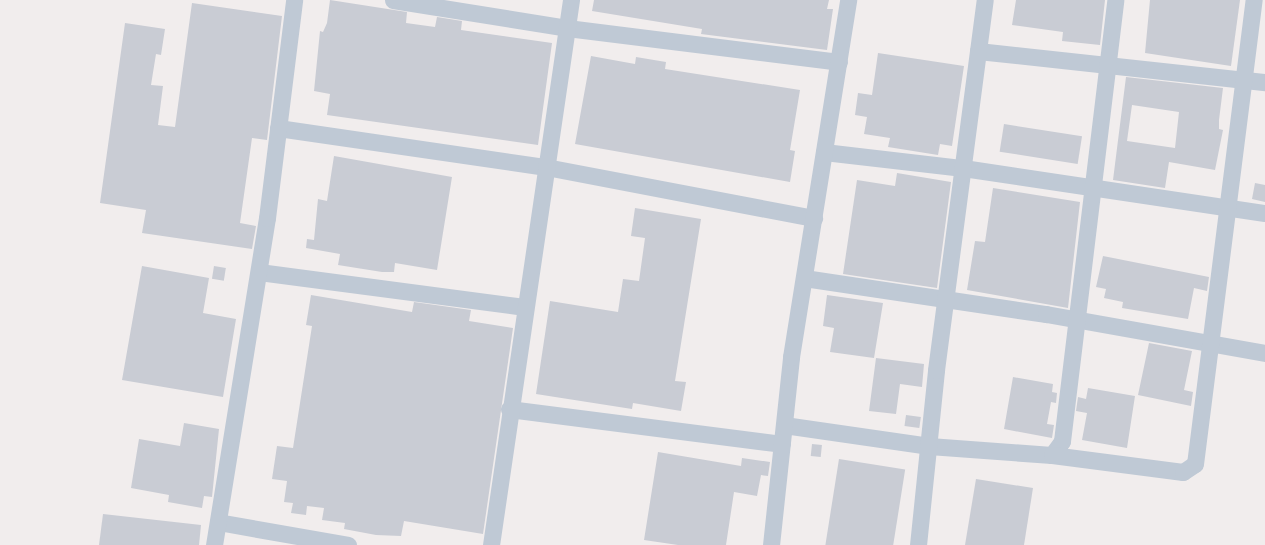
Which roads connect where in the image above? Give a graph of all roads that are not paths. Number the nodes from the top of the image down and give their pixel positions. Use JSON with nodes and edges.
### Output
{"nodes":[{"id":1,"x":294,"y":0,"type":"edge"},
{"id":2,"x":393,"y":0,"type":"edge"},
{"id":3,"x":571,"y":0,"type":"edge"},
{"id":4,"x":848,"y":0,"type":"edge"},
{"id":5,"x":985,"y":0,"type":"edge"},
{"id":6,"x":1115,"y":0,"type":"edge"},
{"id":7,"x":1254,"y":0,"type":"edge"},
{"id":8,"x":567,"y":28,"type":"junction"},
{"id":9,"x":978,"y":51,"type":"junction"},
{"id":10,"x":839,"y":62,"type":"junction"},
{"id":11,"x":1105,"y":67,"type":"junction"},
{"id":12,"x":1244,"y":78,"type":"junction"},
{"id":13,"x":1265,"y":82,"type":"edge"},
{"id":14,"x":278,"y":128,"type":"junction"},
{"id":15,"x":824,"y":152,"type":"junction"},
{"id":16,"x":546,"y":167,"type":"junction"},
{"id":17,"x":963,"y":168,"type":"junction"},
{"id":18,"x":1095,"y":190,"type":"junction"},
{"id":19,"x":1228,"y":208,"type":"junction"},
{"id":20,"x":1265,"y":213,"type":"edge"},
{"id":21,"x":814,"y":218,"type":"junction"},
{"id":22,"x":259,"y":272,"type":"junction"},
{"id":23,"x":804,"y":278,"type":"junction"},
{"id":24,"x":947,"y":300,"type":"junction"},
{"id":25,"x":525,"y":307,"type":"junction"},
{"id":26,"x":1077,"y":321,"type":"junction"},
{"id":27,"x":1210,"y":345,"type":"junction"},
{"id":28,"x":1265,"y":353,"type":"edge"},
{"id":29,"x":510,"y":409,"type":"junction"},
{"id":30,"x":784,"y":425,"type":"junction"},
{"id":31,"x":782,"y":444,"type":"junction"},
{"id":32,"x":929,"y":446,"type":"junction"},
{"id":33,"x":1052,"y":455,"type":"junction"},
{"id":34,"x":218,"y":522,"type":"junction"},
{"id":35,"x":214,"y":545,"type":"edge"},
{"id":36,"x":348,"y":545,"type":"edge"},
{"id":37,"x":491,"y":545,"type":"edge"},
{"id":38,"x":771,"y":545,"type":"edge"},
{"id":39,"x":918,"y":545,"type":"edge"}],
"edges":[{"from":1,"to":14,"type":"street"},
{"from":2,"to":8,"type":"street"},
{"from":3,"to":8,"type":"street"},
{"from":4,"to":10,"type":"street"},
{"from":5,"to":9,"type":"street"},
{"from":6,"to":11,"type":"street"},
{"from":7,"to":12,"type":"street"},
{"from":8,"to":10,"type":"street"},
{"from":8,"to":16,"type":"street"},
{"from":9,"to":11,"type":"street"},
{"from":9,"to":17,"type":"street"},
{"from":10,"to":15,"type":"street"},
{"from":11,"to":12,"type":"street"},
{"from":11,"to":18,"type":"street"},
{"from":12,"to":13,"type":"street"},
{"from":12,"to":19,"type":"street"},
{"from":14,"to":16,"type":"street"},
{"from":14,"to":22,"type":"street"},
{"from":15,"to":17,"type":"street"},
{"from":15,"to":21,"type":"street"},
{"from":16,"to":21,"type":"street"},
{"from":16,"to":25,"type":"street"},
{"from":17,"to":18,"type":"street"},
{"from":17,"to":24,"type":"street"},
{"from":18,"to":19,"type":"street"},
{"from":18,"to":26,"type":"street"},
{"from":19,"to":20,"type":"street"},
{"from":19,"to":27,"type":"street"},
{"from":21,"to":23,"type":"street"},
{"from":22,"to":25,"type":"street"},
{"from":22,"to":34,"type":"street"},
{"from":23,"to":24,"type":"street"},
{"from":23,"to":30,"type":"street"},
{"from":24,"to":26,"type":"street"},
{"from":24,"to":32,"type":"street"},
{"from":25,"to":29,"type":"street"},
{"from":26,"to":27,"type":"street"},
{"from":26,"to":33,"type":"street"},
{"from":27,"to":28,"type":"street"},
{"from":27,"to":33,"type":"street"},
{"from":29,"to":31,"type":"street"},
{"from":29,"to":37,"type":"street"},
{"from":30,"to":31,"type":"street"},
{"from":30,"to":32,"type":"street"},
{"from":31,"to":38,"type":"street"},
{"from":32,"to":33,"type":"street"},
{"from":32,"to":39,"type":"street"},
{"from":34,"to":35,"type":"street"},
{"from":34,"to":36,"type":"street"}]}
